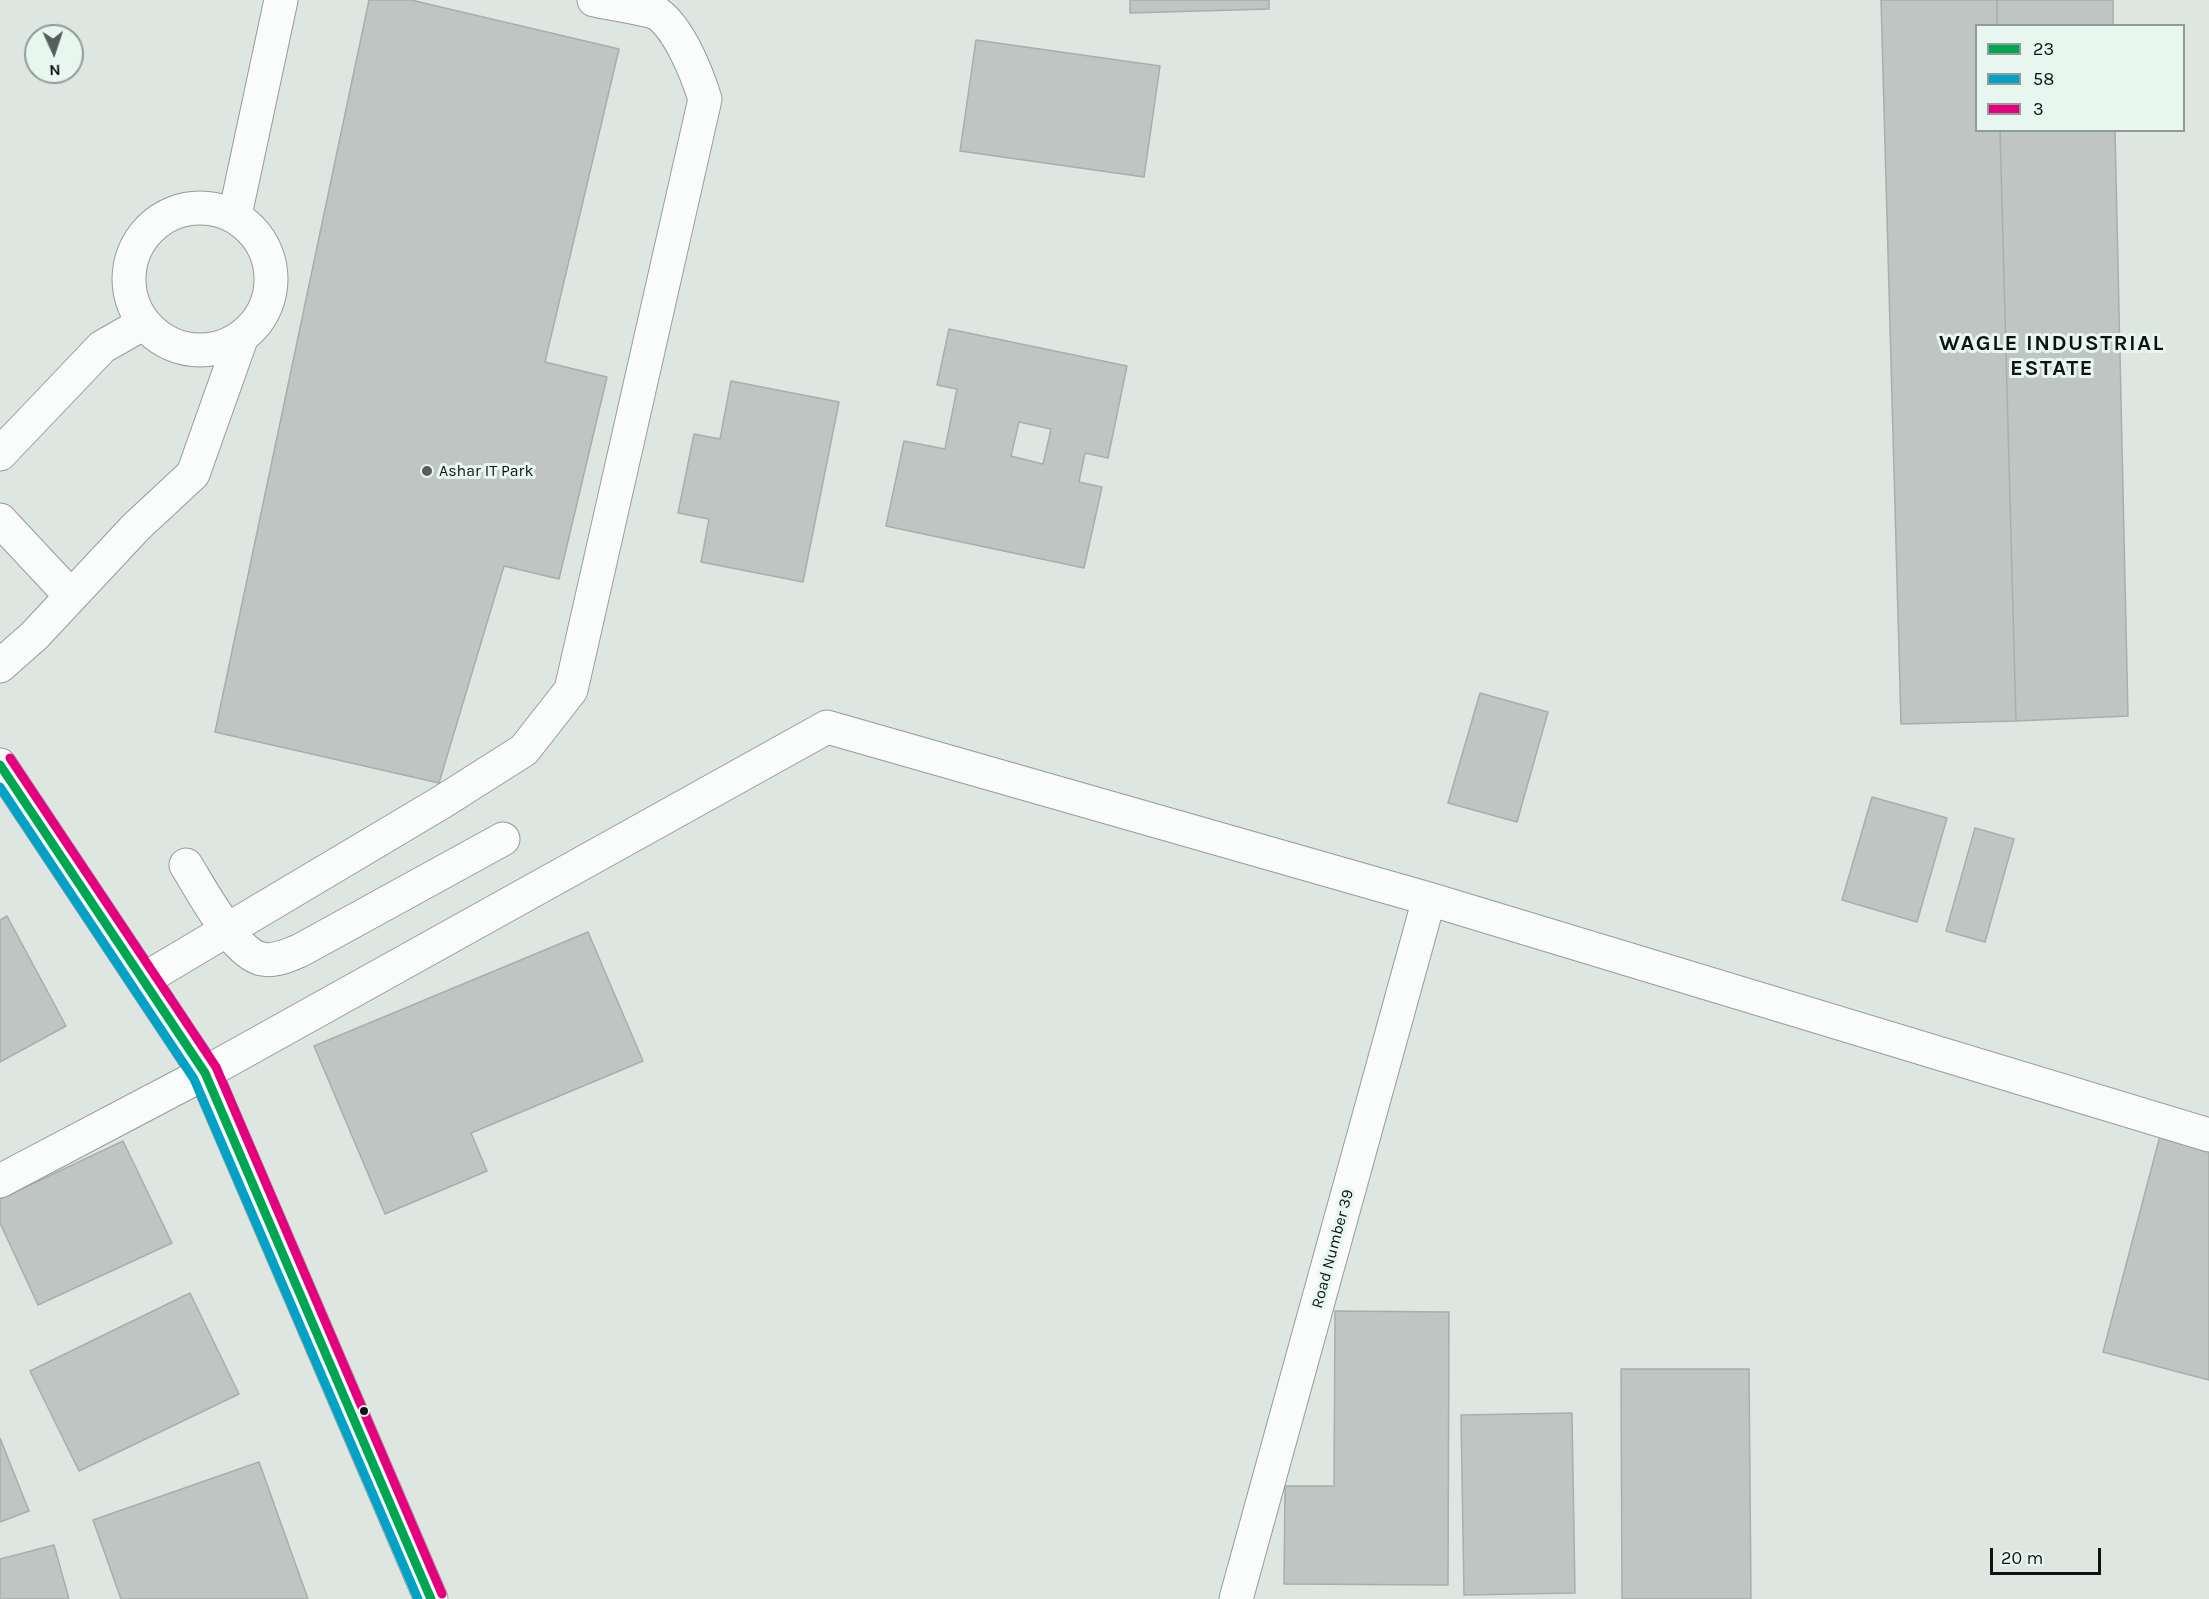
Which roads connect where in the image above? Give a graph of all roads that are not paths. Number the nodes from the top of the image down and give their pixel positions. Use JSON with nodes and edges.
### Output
{"nodes":[{"id":1,"x":281,"y":0,"type":"edge"},
{"id":2,"x":594,"y":0,"type":"edge"},
{"id":3,"x":235,"y":216,"type":"junction"},
{"id":4,"x":144,"y":323,"type":"junction"},
{"id":5,"x":241,"y":339,"type":"junction"},
{"id":6,"x":0,"y":454,"type":"edge"},
{"id":7,"x":0,"y":520,"type":"edge"},
{"id":8,"x":71,"y":596,"type":"junction"},
{"id":9,"x":0,"y":666,"type":"edge"},
{"id":10,"x":0,"y":765,"type":"edge"},
{"id":11,"x":503,"y":839,"type":"dead end"},
{"id":12,"x":186,"y":865,"type":"dead end"},
{"id":13,"x":1430,"y":899,"type":"junction"},
{"id":14,"x":227,"y":930,"type":"junction"},
{"id":15,"x":143,"y":980,"type":"junction"},
{"id":16,"x":205,"y":1073,"type":"junction"},
{"id":17,"x":2209,"y":1135,"type":"edge"},
{"id":18,"x":0,"y":1181,"type":"edge"},
{"id":19,"x":431,"y":1599,"type":"edge"},
{"id":20,"x":1236,"y":1599,"type":"edge"}],
"edges":[{"from":1,"to":3,"type":"street"},
{"from":2,"to":14,"type":"street"},
{"from":3,"to":4,"type":"street"},
{"from":3,"to":5,"type":"street"},
{"from":4,"to":5,"type":"street"},
{"from":4,"to":6,"type":"street"},
{"from":5,"to":8,"type":"street"},
{"from":7,"to":8,"type":"street"},
{"from":8,"to":9,"type":"street"},
{"from":10,"to":15,"type":"street"},
{"from":11,"to":14,"type":"street"},
{"from":12,"to":14,"type":"street"},
{"from":13,"to":16,"type":"street"},
{"from":13,"to":17,"type":"street"},
{"from":13,"to":20,"type":"street","name":"Road Number 39"},
{"from":14,"to":15,"type":"street"},
{"from":15,"to":16,"type":"street"},
{"from":16,"to":18,"type":"street"},
{"from":16,"to":19,"type":"street"}]}
